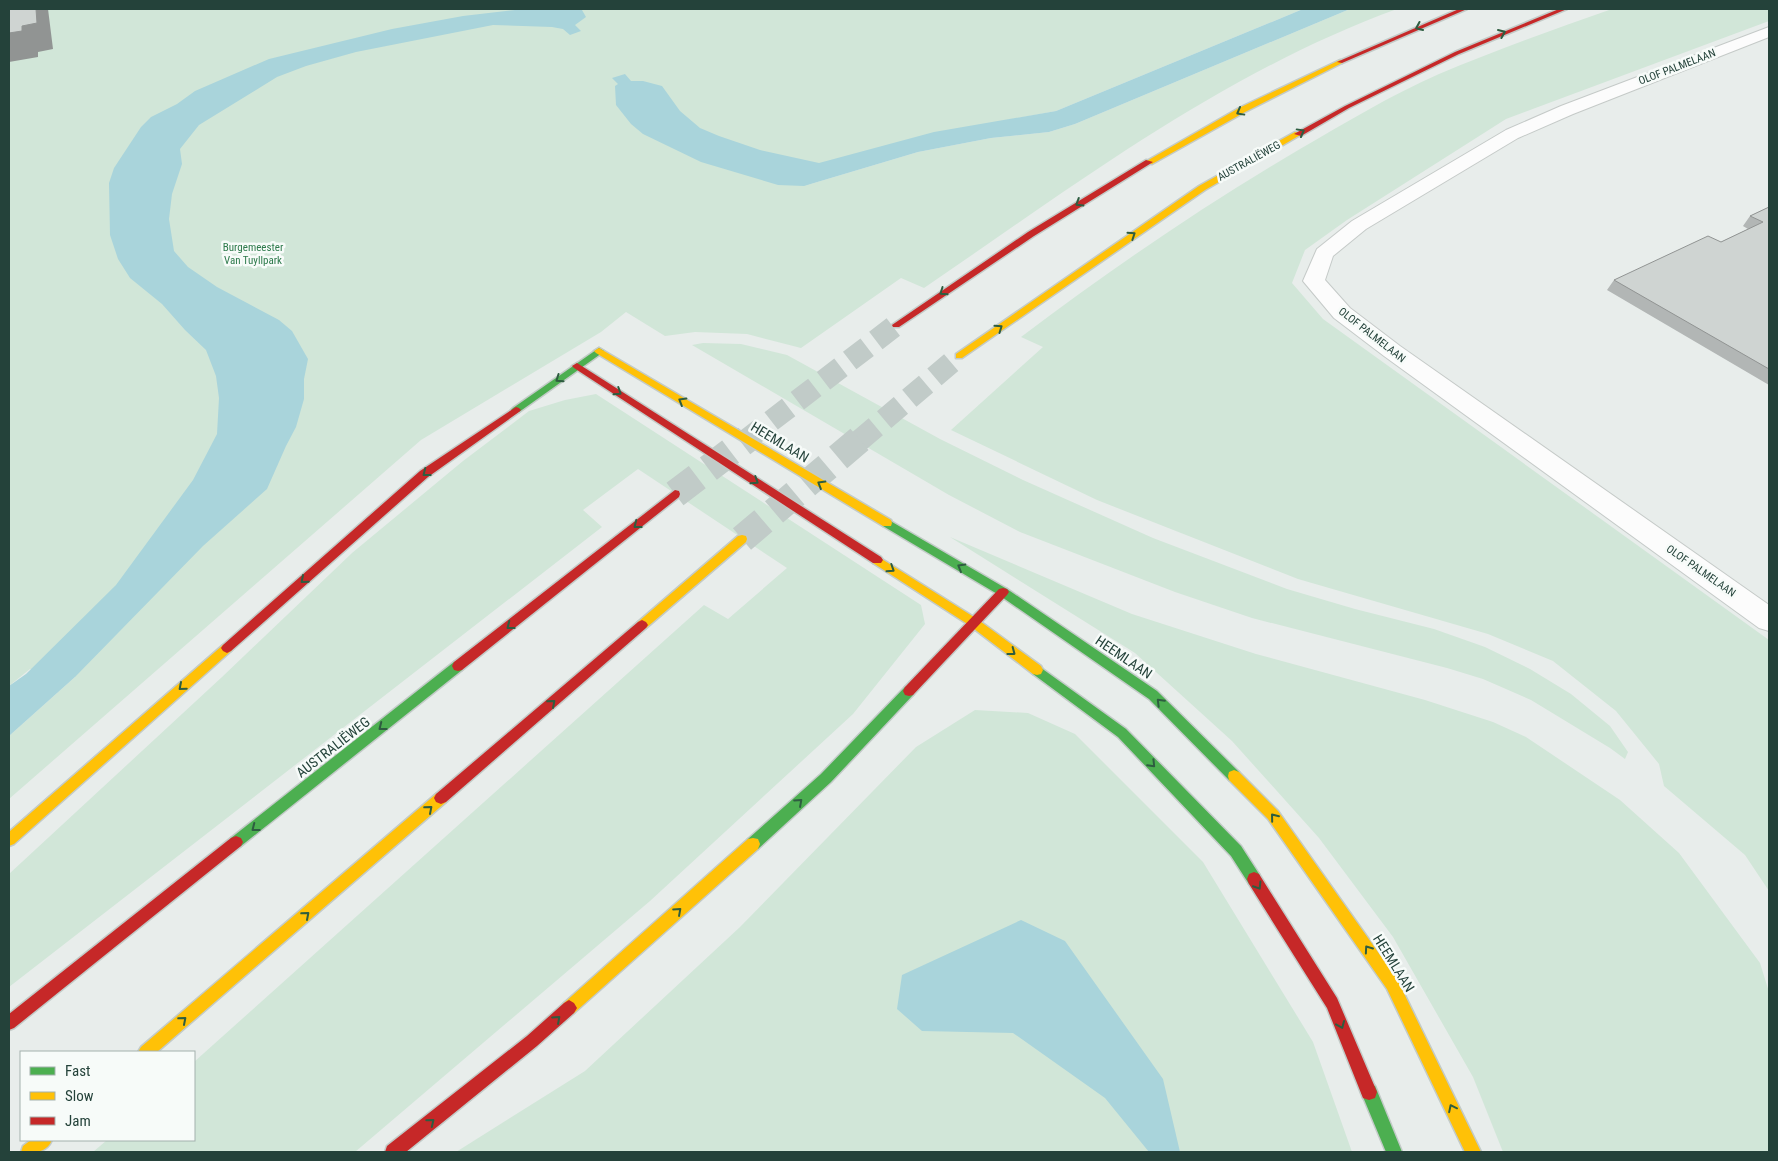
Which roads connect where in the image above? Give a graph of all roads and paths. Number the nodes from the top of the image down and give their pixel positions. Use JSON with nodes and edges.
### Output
{"nodes":[{"id":1,"x":1464,"y":9,"type":"edge"},
{"id":2,"x":1564,"y":9,"type":"edge"},
{"id":3,"x":1769,"y":32,"type":"edge"},
{"id":4,"x":896,"y":324,"type":"tunnel mouth"},
{"id":5,"x":959,"y":356,"type":"tunnel mouth"},
{"id":6,"x":577,"y":366,"type":"junction"},
{"id":7,"x":675,"y":494,"type":"tunnel mouth"},
{"id":8,"x":742,"y":539,"type":"tunnel mouth"},
{"id":9,"x":1003,"y":592,"type":"junction"},
{"id":10,"x":1769,"y":620,"type":"edge"},
{"id":11,"x":973,"y":622,"type":"junction"},
{"id":12,"x":9,"y":840,"type":"edge"},
{"id":13,"x":9,"y":1023,"type":"edge"},
{"id":14,"x":147,"y":1051,"type":"edge"},
{"id":15,"x":43,"y":1141,"type":"edge"},
{"id":16,"x":29,"y":1152,"type":"edge"},
{"id":17,"x":393,"y":1152,"type":"edge"},
{"id":18,"x":1394,"y":1152,"type":"edge"},
{"id":19,"x":1473,"y":1152,"type":"edge"}],
"edges":[{"from":1,"to":4,"type":"main road","one_way":true},
{"from":5,"to":2,"type":"main road","name":"AUSTRALIËWEG","one_way":true},
{"from":3,"to":10,"type":"street","name":"OLOF PALMELAAN"},
{"from":9,"to":6,"type":"main road","name":"HEEMLAAN","one_way":true},
{"from":6,"to":11,"type":"main road","one_way":true},
{"from":6,"to":12,"type":"main road","one_way":true},
{"from":7,"to":13,"type":"main road","name":"AUSTRALIËWEG","one_way":true},
{"from":14,"to":8,"type":"main road","one_way":true},
{"from":9,"to":11,"type":"main road"},
{"from":19,"to":9,"type":"main road","name":"HEEMLAAN","one_way":true},
{"from":17,"to":11,"type":"main road","one_way":true},
{"from":11,"to":18,"type":"main road","one_way":true},
{"from":15,"to":16,"type":"main road"}]}
